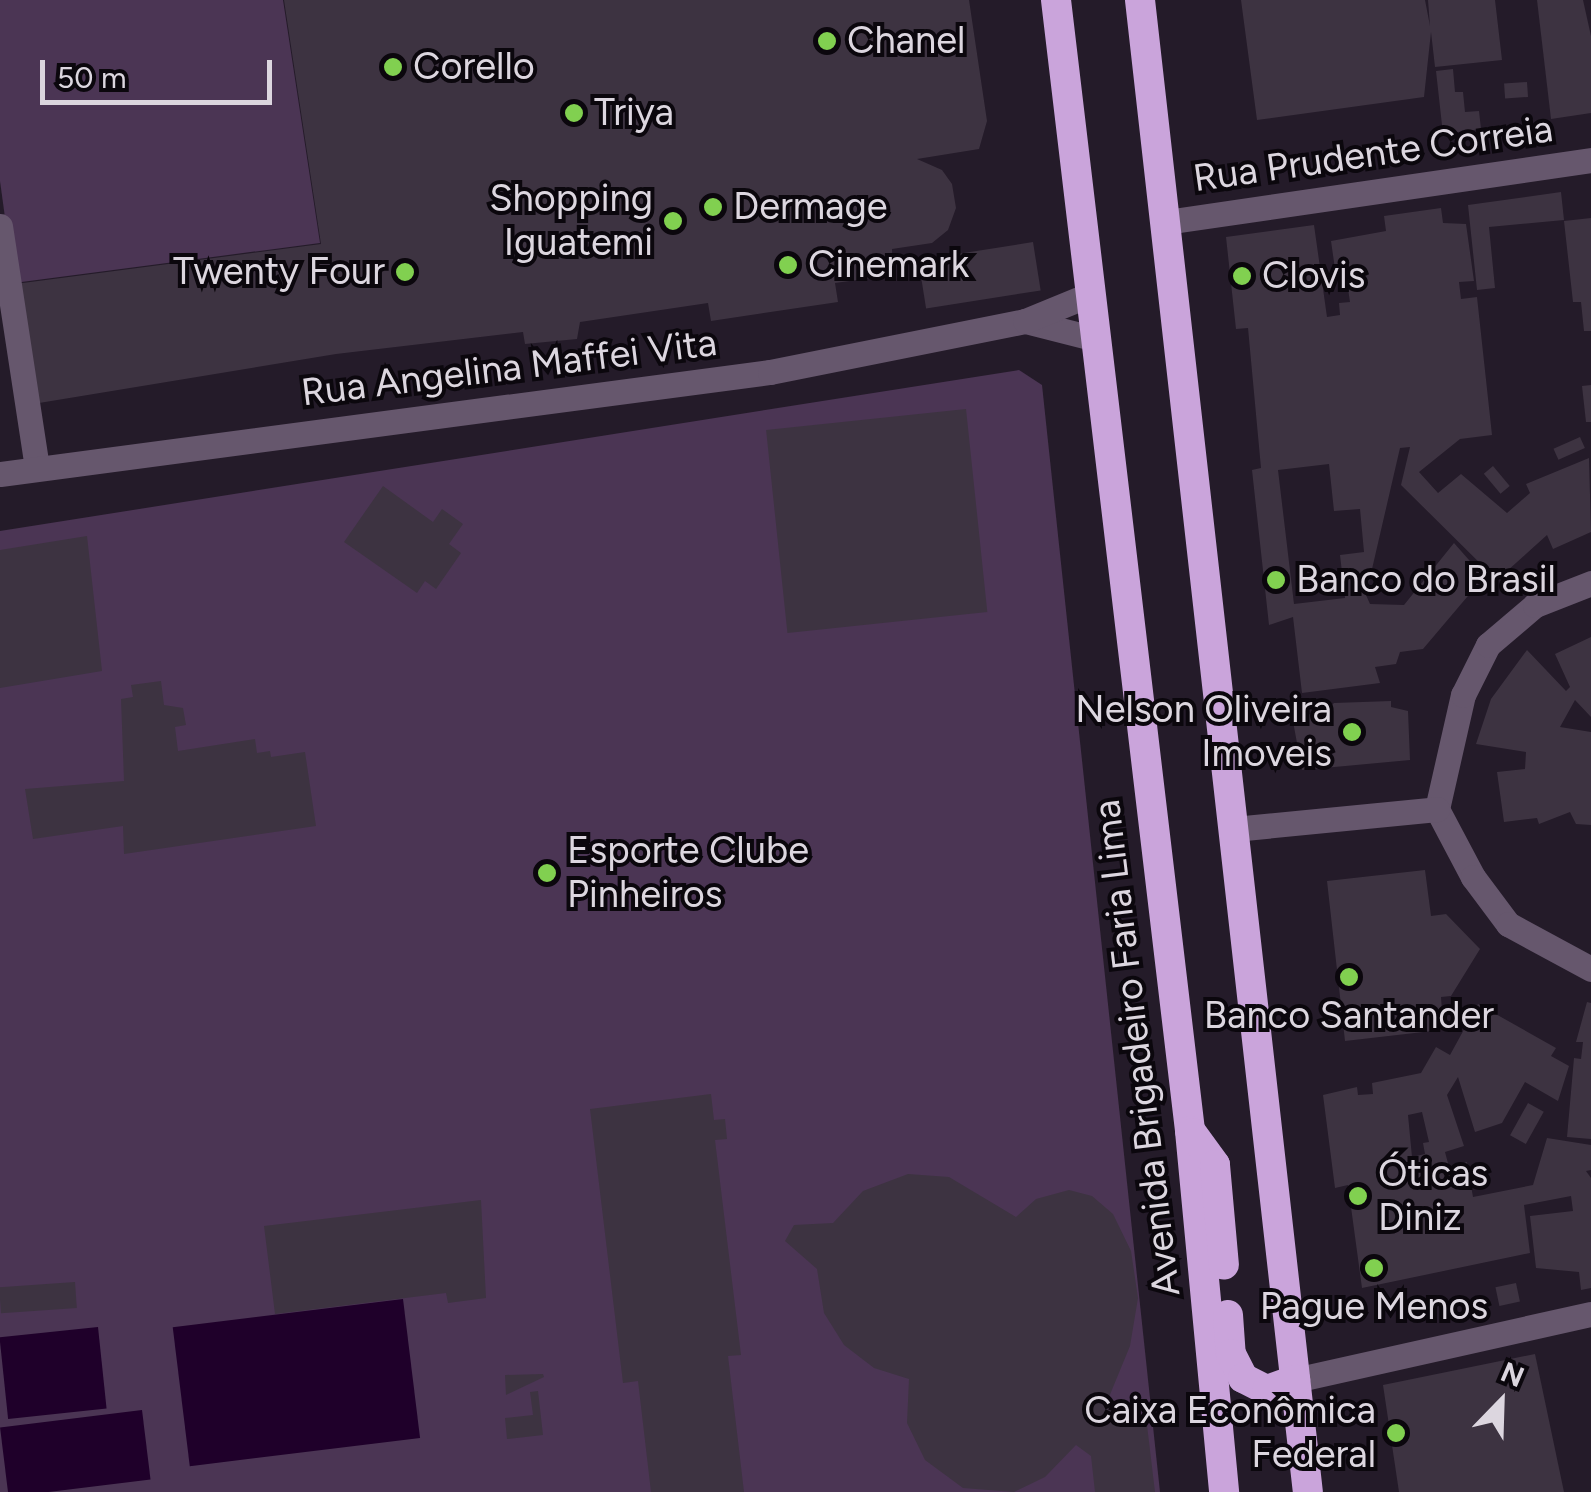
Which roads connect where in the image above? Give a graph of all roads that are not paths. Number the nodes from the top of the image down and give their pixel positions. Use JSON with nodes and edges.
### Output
{"nodes":[{"id":1,"x":1056,"y":0,"type":"edge"},
{"id":2,"x":1140,"y":0,"type":"edge"},
{"id":3,"x":1591,"y":160,"type":"edge"},
{"id":4,"x":1166,"y":222,"type":"junction"},
{"id":5,"x":0,"y":226,"type":"edge"},
{"id":6,"x":1091,"y":294,"type":"junction"},
{"id":7,"x":1025,"y":321,"type":"junction"},
{"id":8,"x":1096,"y":339,"type":"junction"},
{"id":9,"x":37,"y":468,"type":"junction"},
{"id":10,"x":0,"y":474,"type":"edge"},
{"id":11,"x":1591,"y":583,"type":"edge"},
{"id":12,"x":1436,"y":809,"type":"junction"},
{"id":13,"x":1234,"y":829,"type":"junction"},
{"id":14,"x":1591,"y":969,"type":"edge"},
{"id":15,"x":1190,"y":1131,"type":"junction"},
{"id":16,"x":1591,"y":1314,"type":"edge"},
{"id":17,"x":1295,"y":1380,"type":"junction"},
{"id":18,"x":1224,"y":1492,"type":"edge"},
{"id":19,"x":1308,"y":1492,"type":"edge"}],
"edges":[{"from":1,"to":6,"type":"highway","name":"Avenida Brigadeiro Faria Lima"},
{"from":2,"to":4,"type":"highway"},
{"from":3,"to":4,"type":"street","name":"Rua Prudente Correia"},
{"from":4,"to":13,"type":"highway"},
{"from":5,"to":9,"type":"street"},
{"from":6,"to":7,"type":"street","name":"Rua Angelina Maffei Vita"},
{"from":6,"to":8,"type":"highway","name":"Avenida Brigadeiro Faria Lima"},
{"from":7,"to":8,"type":"street","name":"Rua Angelina Maffei Vita"},
{"from":7,"to":9,"type":"street","name":"Rua Angelina Maffei Vita"},
{"from":8,"to":15,"type":"highway","name":"Avenida Brigadeiro Faria Lima"},
{"from":9,"to":10,"type":"street","name":"Rua Angelina Maffei Vita"},
{"from":11,"to":12,"type":"street"},
{"from":12,"to":13,"type":"street"},
{"from":12,"to":14,"type":"street"},
{"from":13,"to":17,"type":"highway"},
{"from":15,"to":17,"type":"highway"},
{"from":15,"to":18,"type":"highway","name":"Avenida Brigadeiro Faria Lima"},
{"from":16,"to":17,"type":"street"},
{"from":17,"to":19,"type":"highway"}]}
